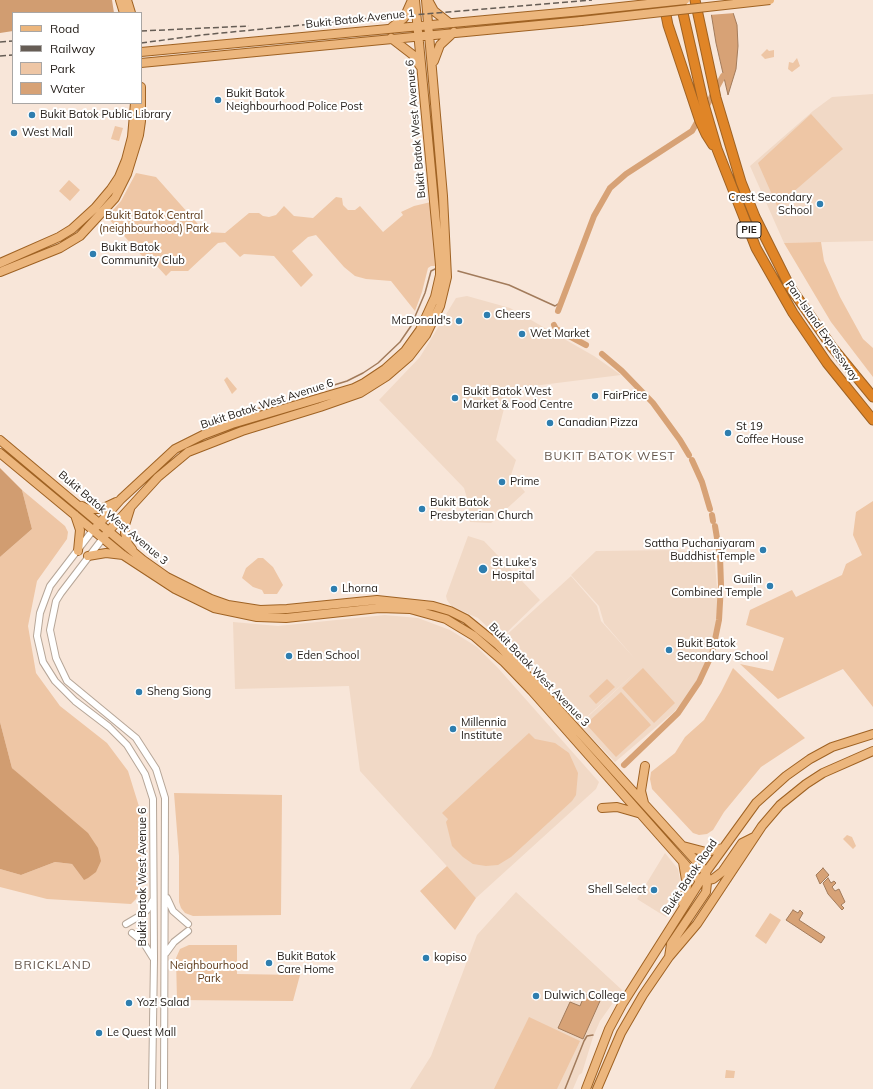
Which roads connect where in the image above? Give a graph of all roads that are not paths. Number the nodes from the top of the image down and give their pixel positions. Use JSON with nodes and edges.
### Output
{"nodes":[{"id":1,"x":120,"y":0,"type":"edge"},
{"id":2,"x":127,"y":0,"type":"edge"},
{"id":3,"x":413,"y":0,"type":"edge"},
{"id":4,"x":427,"y":0,"type":"edge"},
{"id":5,"x":663,"y":0,"type":"edge"},
{"id":6,"x":680,"y":0,"type":"edge"},
{"id":7,"x":685,"y":0,"type":"edge"},
{"id":8,"x":695,"y":0,"type":"edge"},
{"id":9,"x":770,"y":0,"type":"edge"},
{"id":10,"x":774,"y":0,"type":"edge"},
{"id":11,"x":124,"y":12,"type":"edge"},
{"id":12,"x":131,"y":12,"type":"edge"},
{"id":13,"x":448,"y":22,"type":"junction"},
{"id":14,"x":428,"y":24,"type":"junction"},
{"id":15,"x":417,"y":25,"type":"junction"},
{"id":16,"x":392,"y":27,"type":"junction"},
{"id":17,"x":455,"y":32,"type":"junction"},
{"id":18,"x":429,"y":35,"type":"junction"},
{"id":19,"x":418,"y":36,"type":"junction"},
{"id":20,"x":391,"y":38,"type":"junction"},
{"id":21,"x":142,"y":52,"type":"edge"},
{"id":22,"x":142,"y":63,"type":"edge"},
{"id":23,"x":433,"y":64,"type":"junction"},
{"id":24,"x":422,"y":68,"type":"junction"},
{"id":25,"x":134,"y":104,"type":"edge"},
{"id":26,"x":141,"y":104,"type":"edge"},
{"id":27,"x":701,"y":116,"type":"junction"},
{"id":28,"x":0,"y":263,"type":"edge"},
{"id":29,"x":0,"y":272,"type":"edge"},
{"id":30,"x":873,"y":396,"type":"edge"},
{"id":31,"x":858,"y":403,"type":"junction"},
{"id":32,"x":873,"y":420,"type":"edge"},
{"id":33,"x":873,"y":425,"type":"edge"},
{"id":34,"x":0,"y":440,"type":"edge"},
{"id":35,"x":0,"y":453,"type":"edge"},
{"id":36,"x":122,"y":499,"type":"junction"},
{"id":37,"x":76,"y":503,"type":"junction"},
{"id":38,"x":131,"y":506,"type":"junction"},
{"id":39,"x":75,"y":514,"type":"junction"},
{"id":40,"x":100,"y":523,"type":"junction"},
{"id":41,"x":93,"y":530,"type":"junction"},
{"id":42,"x":109,"y":531,"type":"junction"},
{"id":43,"x":103,"y":538,"type":"junction"},
{"id":44,"x":78,"y":551,"type":"junction"},
{"id":45,"x":123,"y":554,"type":"junction"},
{"id":46,"x":88,"y":556,"type":"junction"},
{"id":47,"x":137,"y":556,"type":"junction"},
{"id":48,"x":873,"y":734,"type":"edge"},
{"id":49,"x":873,"y":751,"type":"edge"},
{"id":50,"x":645,"y":766,"type":"dead end"},
{"id":51,"x":644,"y":804,"type":"junction"},
{"id":52,"x":602,"y":808,"type":"dead end"},
{"id":53,"x":639,"y":813,"type":"junction"},
{"id":54,"x":754,"y":836,"type":"junction"},
{"id":55,"x":680,"y":845,"type":"junction"},
{"id":56,"x":723,"y":848,"type":"junction"},
{"id":57,"x":683,"y":861,"type":"junction"},
{"id":58,"x":706,"y":872,"type":"junction"},
{"id":59,"x":704,"y":881,"type":"junction"},
{"id":60,"x":166,"y":895,"type":"junction"},
{"id":61,"x":154,"y":896,"type":"junction"},
{"id":62,"x":682,"y":908,"type":"junction"},
{"id":63,"x":126,"y":924,"type":"dead end"},
{"id":64,"x":188,"y":924,"type":"dead end"},
{"id":65,"x":188,"y":931,"type":"dead end"},
{"id":66,"x":132,"y":933,"type":"dead end"},
{"id":67,"x":166,"y":952,"type":"junction"},
{"id":68,"x":669,"y":957,"type":"junction"},
{"id":69,"x":154,"y":959,"type":"junction"},
{"id":70,"x":152,"y":1089,"type":"edge"},
{"id":71,"x":164,"y":1089,"type":"edge"},
{"id":72,"x":586,"y":1089,"type":"edge"},
{"id":73,"x":597,"y":1089,"type":"edge"}],
"edges":[{"from":1,"to":11,"type":"main road"},
{"from":2,"to":12,"type":"main road"},
{"from":3,"to":15,"type":"main road","name":"Bukit Batok West Avenue 6"},
{"from":3,"to":16,"type":"main road"},
{"from":4,"to":13,"type":"main road"},
{"from":4,"to":14,"type":"main road","name":"Bukit Batok West Avenue 6"},
{"from":5,"to":27,"type":"highway"},
{"from":6,"to":27,"type":"highway"},
{"from":7,"to":13,"type":"main road","name":"Bukit Batok Avenue 1","bridge":true},
{"from":8,"to":30,"type":"highway","name":"Pan-Island Expressway","number":"PIE"},
{"from":9,"to":10,"type":"main road","name":"Bukit Batok Avenue 1"},
{"from":9,"to":17,"type":"main road","name":"Bukit Batok Avenue 1","bridge":true},
{"from":13,"to":14,"type":"main road","name":"Bukit Batok Avenue 1"},
{"from":14,"to":15,"type":"main road","name":"Bukit Batok Avenue 1"},
{"from":14,"to":18,"type":"main road","name":"Bukit Batok West Avenue 6"},
{"from":15,"to":16,"type":"main road","name":"Bukit Batok Avenue 1"},
{"from":15,"to":19,"type":"main road","name":"Bukit Batok West Avenue 6"},
{"from":16,"to":21,"type":"main road","name":"Bukit Batok Avenue 1"},
{"from":17,"to":18,"type":"main road","name":"Bukit Batok Avenue 1"},
{"from":17,"to":23,"type":"main road"},
{"from":18,"to":19,"type":"main road","name":"Bukit Batok Avenue 1"},
{"from":18,"to":23,"type":"main road","name":"Bukit Batok West Avenue 6"},
{"from":19,"to":20,"type":"main road","name":"Bukit Batok Avenue 1"},
{"from":19,"to":24,"type":"main road","name":"Bukit Batok West Avenue 6"},
{"from":20,"to":22,"type":"main road","name":"Bukit Batok Avenue 1"},
{"from":20,"to":24,"type":"main road"},
{"from":23,"to":38,"type":"main road","name":"Bukit Batok West Avenue 6"},
{"from":24,"to":36,"type":"main road","name":"Bukit Batok West Avenue 6"},
{"from":25,"to":28,"type":"main road"},
{"from":26,"to":29,"type":"main road"},
{"from":27,"to":31,"type":"highway","name":"Pan-Island Expressway","number":"PIE"},
{"from":31,"to":32,"type":"highway","name":"Pan-Island Expressway","number":"PIE"},
{"from":31,"to":33,"type":"highway"},
{"from":34,"to":37,"type":"main road","name":"Bukit Batok West Avenue 3"},
{"from":35,"to":39,"type":"main road","name":"Bukit Batok West Avenue 3"},
{"from":36,"to":37,"type":"main road"},
{"from":36,"to":40,"type":"main road","name":"Bukit Batok West Avenue 6"},
{"from":37,"to":40,"type":"main road","name":"Bukit Batok West Avenue 3"},
{"from":38,"to":42,"type":"main road","name":"Bukit Batok West Avenue 6"},
{"from":38,"to":47,"type":"main road"},
{"from":39,"to":41,"type":"main road","name":"Bukit Batok West Avenue 3"},
{"from":39,"to":44,"type":"main road"},
{"from":40,"to":41,"type":"main road","name":"Bukit Batok West Avenue 6"},
{"from":40,"to":42,"type":"main road","name":"Bukit Batok West Avenue 3"},
{"from":41,"to":43,"type":"main road","name":"Bukit Batok West Avenue 3"},
{"from":41,"to":44,"type":"street","name":"Bukit Batok West Avenue 6"},
{"from":42,"to":43,"type":"main road","name":"Bukit Batok West Avenue 6"},
{"from":42,"to":47,"type":"main road","name":"Bukit Batok West Avenue 3"},
{"from":43,"to":45,"type":"main road","name":"Bukit Batok West Avenue 3"},
{"from":43,"to":46,"type":"street","name":"Bukit Batok West Avenue 6"},
{"from":44,"to":61,"type":"street","name":"Bukit Batok West Avenue 6"},
{"from":45,"to":46,"type":"main road"},
{"from":45,"to":53,"type":"main road","name":"Bukit Batok West Avenue 3"},
{"from":46,"to":60,"type":"street","name":"Bukit Batok West Avenue 6"},
{"from":47,"to":51,"type":"main road","name":"Bukit Batok West Avenue 3"},
{"from":48,"to":56,"type":"main road","name":"Bukit Batok Road"},
{"from":49,"to":54,"type":"main road"},
{"from":50,"to":51,"type":"main road"},
{"from":51,"to":55,"type":"main road","name":"Bukit Batok West Avenue 3"},
{"from":52,"to":53,"type":"main road"},
{"from":53,"to":57,"type":"main road","name":"Bukit Batok West Avenue 3"},
{"from":54,"to":59,"type":"main road"},
{"from":54,"to":68,"type":"main road"},
{"from":55,"to":56,"type":"main road"},
{"from":55,"to":58,"type":"main road","name":"Bukit Batok West Avenue 3"},
{"from":56,"to":58,"type":"main road","name":"Bukit Batok Road"},
{"from":57,"to":59,"type":"main road","name":"Bukit Batok West Avenue 3"},
{"from":57,"to":62,"type":"main road"},
{"from":58,"to":59,"type":"main road"},
{"from":59,"to":62,"type":"main road","name":"Bukit Batok Road"},
{"from":59,"to":68,"type":"main road"},
{"from":60,"to":64,"type":"street"},
{"from":60,"to":67,"type":"street","name":"Bukit Batok West Avenue 6"},
{"from":61,"to":63,"type":"street"},
{"from":61,"to":69,"type":"street","name":"Bukit Batok West Avenue 6"},
{"from":62,"to":72,"type":"main road","name":"Bukit Batok Road"},
{"from":65,"to":67,"type":"street"},
{"from":66,"to":69,"type":"street"},
{"from":67,"to":71,"type":"street","name":"Bukit Batok West Avenue 6"},
{"from":68,"to":73,"type":"main road"},
{"from":69,"to":70,"type":"street","name":"Bukit Batok West Avenue 6"}]}
